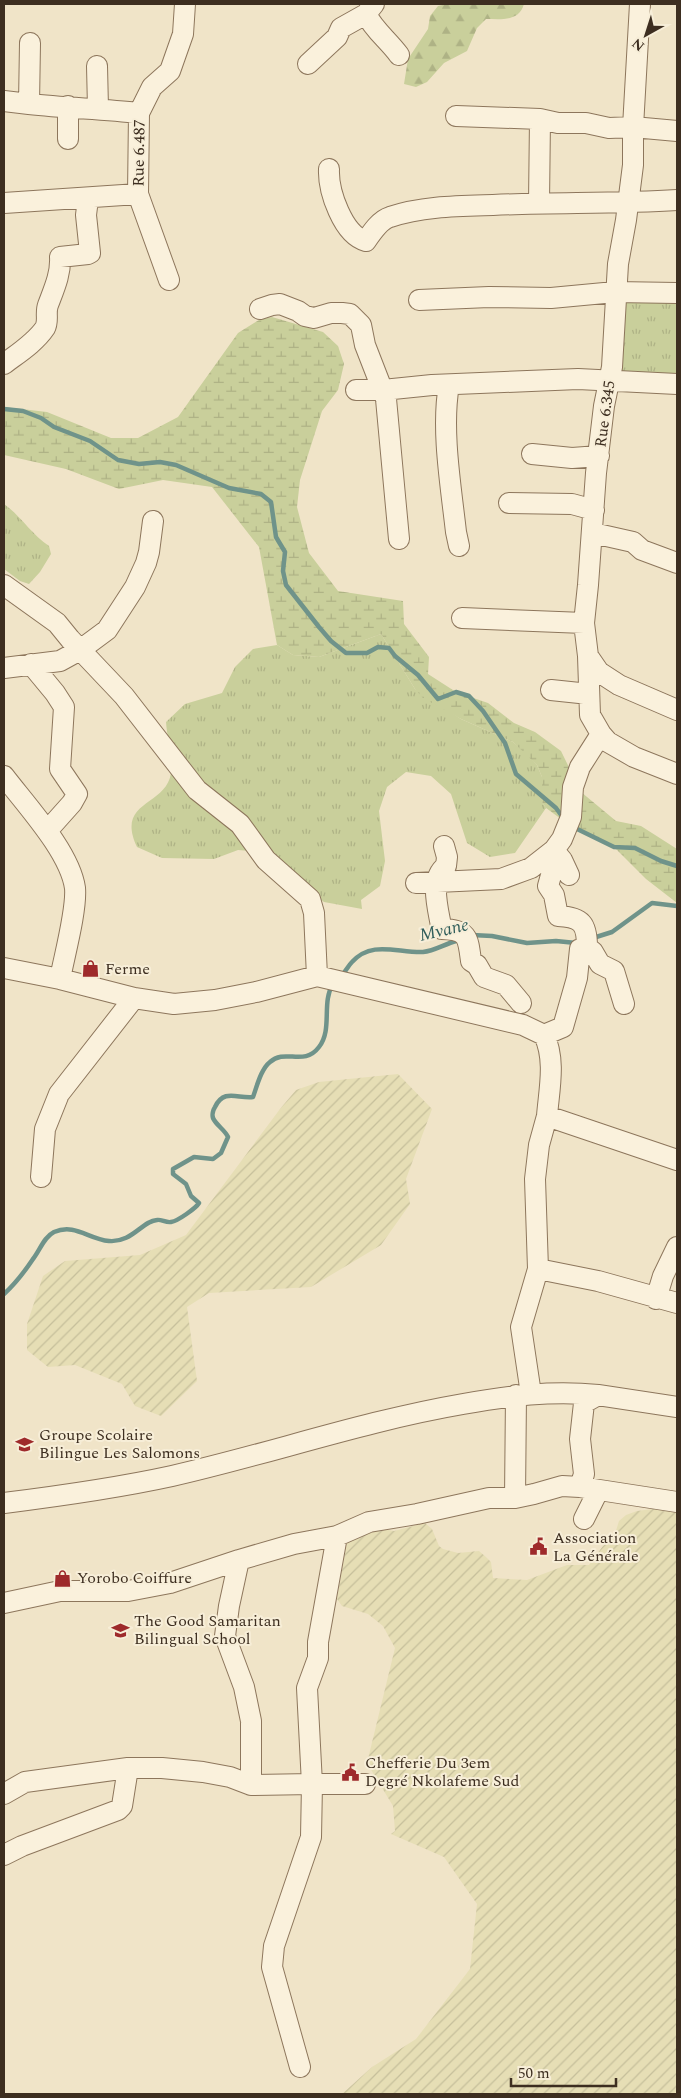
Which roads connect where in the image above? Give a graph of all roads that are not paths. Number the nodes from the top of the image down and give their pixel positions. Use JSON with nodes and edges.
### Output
{"nodes":[{"id":1,"x":186,"y":4,"type":"edge"},
{"id":2,"x":638,"y":8,"type":"edge"},
{"id":3,"x":370,"y":9,"type":"edge"},
{"id":4,"x":30,"y":43,"type":"dead end"},
{"id":5,"x":399,"y":54,"type":"dead end"},
{"id":6,"x":308,"y":64,"type":"dead end"},
{"id":7,"x":96,"y":66,"type":"dead end"},
{"id":8,"x":4,"y":102,"type":"edge"},
{"id":9,"x":29,"y":104,"type":"junction"},
{"id":10,"x":68,"y":106,"type":"junction"},
{"id":11,"x":98,"y":108,"type":"junction"},
{"id":12,"x":139,"y":113,"type":"junction"},
{"id":13,"x":456,"y":116,"type":"dead end"},
{"id":14,"x":540,"y":118,"type":"junction"},
{"id":15,"x":632,"y":127,"type":"junction"},
{"id":16,"x":677,"y":131,"type":"edge"},
{"id":17,"x":68,"y":138,"type":"dead end"},
{"id":18,"x":329,"y":169,"type":"dead end"},
{"id":19,"x":138,"y":194,"type":"junction"},
{"id":20,"x":88,"y":199,"type":"junction"},
{"id":21,"x":677,"y":200,"type":"edge"},
{"id":22,"x":629,"y":203,"type":"junction"},
{"id":23,"x":4,"y":204,"type":"edge"},
{"id":24,"x":539,"y":204,"type":"junction"},
{"id":25,"x":169,"y":280,"type":"dead end"},
{"id":26,"x":615,"y":292,"type":"junction"},
{"id":27,"x":677,"y":293,"type":"edge"},
{"id":28,"x":418,"y":300,"type":"dead end"},
{"id":29,"x":260,"y":309,"type":"dead end"},
{"id":30,"x":4,"y":364,"type":"edge"},
{"id":31,"x":609,"y":382,"type":"junction"},
{"id":32,"x":449,"y":384,"type":"junction"},
{"id":33,"x":677,"y":384,"type":"edge"},
{"id":34,"x":384,"y":394,"type":"junction"},
{"id":35,"x":532,"y":454,"type":"dead end"},
{"id":36,"x":599,"y":456,"type":"junction"},
{"id":37,"x":509,"y":503,"type":"dead end"},
{"id":38,"x":594,"y":510,"type":"junction"},
{"id":39,"x":152,"y":521,"type":"dead end"},
{"id":40,"x":592,"y":533,"type":"junction"},
{"id":41,"x":399,"y":539,"type":"dead end"},
{"id":42,"x":459,"y":546,"type":"dead end"},
{"id":43,"x":677,"y":563,"type":"edge"},
{"id":44,"x":4,"y":585,"type":"edge"},
{"id":45,"x":462,"y":618,"type":"dead end"},
{"id":46,"x":584,"y":623,"type":"junction"},
{"id":47,"x":75,"y":644,"type":"junction"},
{"id":48,"x":588,"y":656,"type":"junction"},
{"id":49,"x":31,"y":664,"type":"junction"},
{"id":50,"x":4,"y":668,"type":"edge"},
{"id":51,"x":551,"y":690,"type":"dead end"},
{"id":52,"x":589,"y":694,"type":"junction"},
{"id":53,"x":677,"y":710,"type":"edge"},
{"id":54,"x":601,"y":734,"type":"junction"},
{"id":55,"x":677,"y":774,"type":"edge"},
{"id":56,"x":4,"y":776,"type":"edge"},
{"id":57,"x":36,"y":821,"type":"junction"},
{"id":58,"x":444,"y":846,"type":"dead end"},
{"id":59,"x":556,"y":852,"type":"junction"},
{"id":60,"x":569,"y":876,"type":"dead end"},
{"id":61,"x":436,"y":881,"type":"junction"},
{"id":62,"x":416,"y":883,"type":"dead end"},
{"id":63,"x":586,"y":947,"type":"junction"},
{"id":64,"x":4,"y":968,"type":"edge"},
{"id":65,"x":317,"y":976,"type":"junction"},
{"id":66,"x":60,"y":979,"type":"junction"},
{"id":67,"x":134,"y":998,"type":"junction"},
{"id":68,"x":522,"y":1003,"type":"dead end"},
{"id":69,"x":624,"y":1004,"type":"dead end"},
{"id":70,"x":544,"y":1035,"type":"junction"},
{"id":71,"x":547,"y":1116,"type":"junction"},
{"id":72,"x":677,"y":1160,"type":"edge"},
{"id":73,"x":41,"y":1177,"type":"dead end"},
{"id":74,"x":677,"y":1247,"type":"edge"},
{"id":75,"x":538,"y":1269,"type":"junction"},
{"id":76,"x":656,"y":1299,"type":"junction"},
{"id":77,"x":677,"y":1304,"type":"edge"},
{"id":78,"x":523,"y":1394,"type":"junction"},
{"id":79,"x":598,"y":1395,"type":"junction"},
{"id":80,"x":677,"y":1407,"type":"edge"},
{"id":81,"x":589,"y":1489,"type":"junction"},
{"id":82,"x":515,"y":1498,"type":"junction"},
{"id":83,"x":677,"y":1502,"type":"edge"},
{"id":84,"x":4,"y":1503,"type":"edge"},
{"id":85,"x":584,"y":1519,"type":"dead end"},
{"id":86,"x":337,"y":1536,"type":"junction"},
{"id":87,"x":239,"y":1560,"type":"junction"},
{"id":88,"x":4,"y":1604,"type":"edge"},
{"id":89,"x":128,"y":1768,"type":"junction"},
{"id":90,"x":312,"y":1784,"type":"junction"},
{"id":91,"x":364,"y":1784,"type":"dead end"},
{"id":92,"x":252,"y":1785,"type":"junction"},
{"id":93,"x":4,"y":1794,"type":"edge"},
{"id":94,"x":4,"y":1855,"type":"edge"},
{"id":95,"x":300,"y":2067,"type":"dead end"}],
"edges":[{"from":1,"to":12,"type":"street","name":"Rue 6.487"},
{"from":2,"to":15,"type":"street","name":"Rue 6.345"},
{"from":3,"to":5,"type":"street"},
{"from":3,"to":6,"type":"street"},
{"from":4,"to":9,"type":"street"},
{"from":7,"to":11,"type":"street"},
{"from":8,"to":9,"type":"street"},
{"from":9,"to":10,"type":"street"},
{"from":10,"to":11,"type":"street"},
{"from":10,"to":17,"type":"street"},
{"from":11,"to":12,"type":"street"},
{"from":12,"to":19,"type":"street","name":"Rue 6.487"},
{"from":13,"to":14,"type":"street"},
{"from":14,"to":15,"type":"street"},
{"from":14,"to":24,"type":"street"},
{"from":15,"to":16,"type":"street"},
{"from":15,"to":22,"type":"street","name":"Rue 6.345"},
{"from":18,"to":24,"type":"street"},
{"from":19,"to":20,"type":"street"},
{"from":19,"to":25,"type":"street","name":"Rue 6.487"},
{"from":20,"to":23,"type":"street"},
{"from":20,"to":30,"type":"street"},
{"from":21,"to":22,"type":"street"},
{"from":22,"to":24,"type":"street"},
{"from":22,"to":26,"type":"street","name":"Rue 6.345"},
{"from":26,"to":27,"type":"street"},
{"from":26,"to":28,"type":"street"},
{"from":26,"to":31,"type":"street","name":"Rue 6.345"},
{"from":29,"to":34,"type":"street"},
{"from":31,"to":32,"type":"street"},
{"from":31,"to":33,"type":"street"},
{"from":31,"to":36,"type":"street","name":"Rue 6.345"},
{"from":32,"to":34,"type":"street"},
{"from":32,"to":42,"type":"street"},
{"from":34,"to":41,"type":"street"},
{"from":35,"to":36,"type":"street"},
{"from":36,"to":38,"type":"street","name":"Rue 6.345"},
{"from":37,"to":38,"type":"street"},
{"from":38,"to":40,"type":"street","name":"Rue 6.345"},
{"from":39,"to":47,"type":"street"},
{"from":40,"to":43,"type":"street"},
{"from":40,"to":46,"type":"street","name":"Rue 6.345"},
{"from":44,"to":47,"type":"street"},
{"from":45,"to":46,"type":"street"},
{"from":46,"to":48,"type":"street","name":"Rue 6.345"},
{"from":47,"to":49,"type":"street"},
{"from":47,"to":65,"type":"street"},
{"from":48,"to":52,"type":"street","name":"Rue 6.345"},
{"from":48,"to":53,"type":"street"},
{"from":49,"to":50,"type":"street"},
{"from":49,"to":57,"type":"street"},
{"from":51,"to":52,"type":"street"},
{"from":52,"to":54,"type":"street","name":"Rue 6.345"},
{"from":54,"to":55,"type":"street","name":"Rue 6.345"},
{"from":54,"to":59,"type":"street"},
{"from":56,"to":57,"type":"street"},
{"from":57,"to":66,"type":"street"},
{"from":58,"to":61,"type":"street"},
{"from":59,"to":60,"type":"street"},
{"from":59,"to":61,"type":"street"},
{"from":59,"to":63,"type":"street"},
{"from":61,"to":62,"type":"street"},
{"from":61,"to":68,"type":"street"},
{"from":63,"to":69,"type":"street"},
{"from":63,"to":70,"type":"street"},
{"from":64,"to":66,"type":"street"},
{"from":65,"to":67,"type":"street"},
{"from":65,"to":70,"type":"street"},
{"from":66,"to":67,"type":"street"},
{"from":67,"to":73,"type":"street"},
{"from":70,"to":71,"type":"street"},
{"from":71,"to":72,"type":"street"},
{"from":71,"to":75,"type":"street"},
{"from":74,"to":76,"type":"street"},
{"from":75,"to":76,"type":"street"},
{"from":75,"to":78,"type":"street"},
{"from":76,"to":77,"type":"street"},
{"from":78,"to":79,"type":"street"},
{"from":78,"to":82,"type":"street"},
{"from":78,"to":84,"type":"street"},
{"from":79,"to":80,"type":"street"},
{"from":79,"to":81,"type":"street"},
{"from":81,"to":82,"type":"street"},
{"from":81,"to":83,"type":"street"},
{"from":81,"to":85,"type":"street"},
{"from":82,"to":86,"type":"street"},
{"from":86,"to":87,"type":"street"},
{"from":86,"to":90,"type":"street"},
{"from":87,"to":88,"type":"street"},
{"from":87,"to":92,"type":"street"},
{"from":89,"to":92,"type":"street"},
{"from":89,"to":93,"type":"street"},
{"from":89,"to":94,"type":"street"},
{"from":90,"to":91,"type":"street"},
{"from":90,"to":92,"type":"street"},
{"from":90,"to":95,"type":"street"}]}
